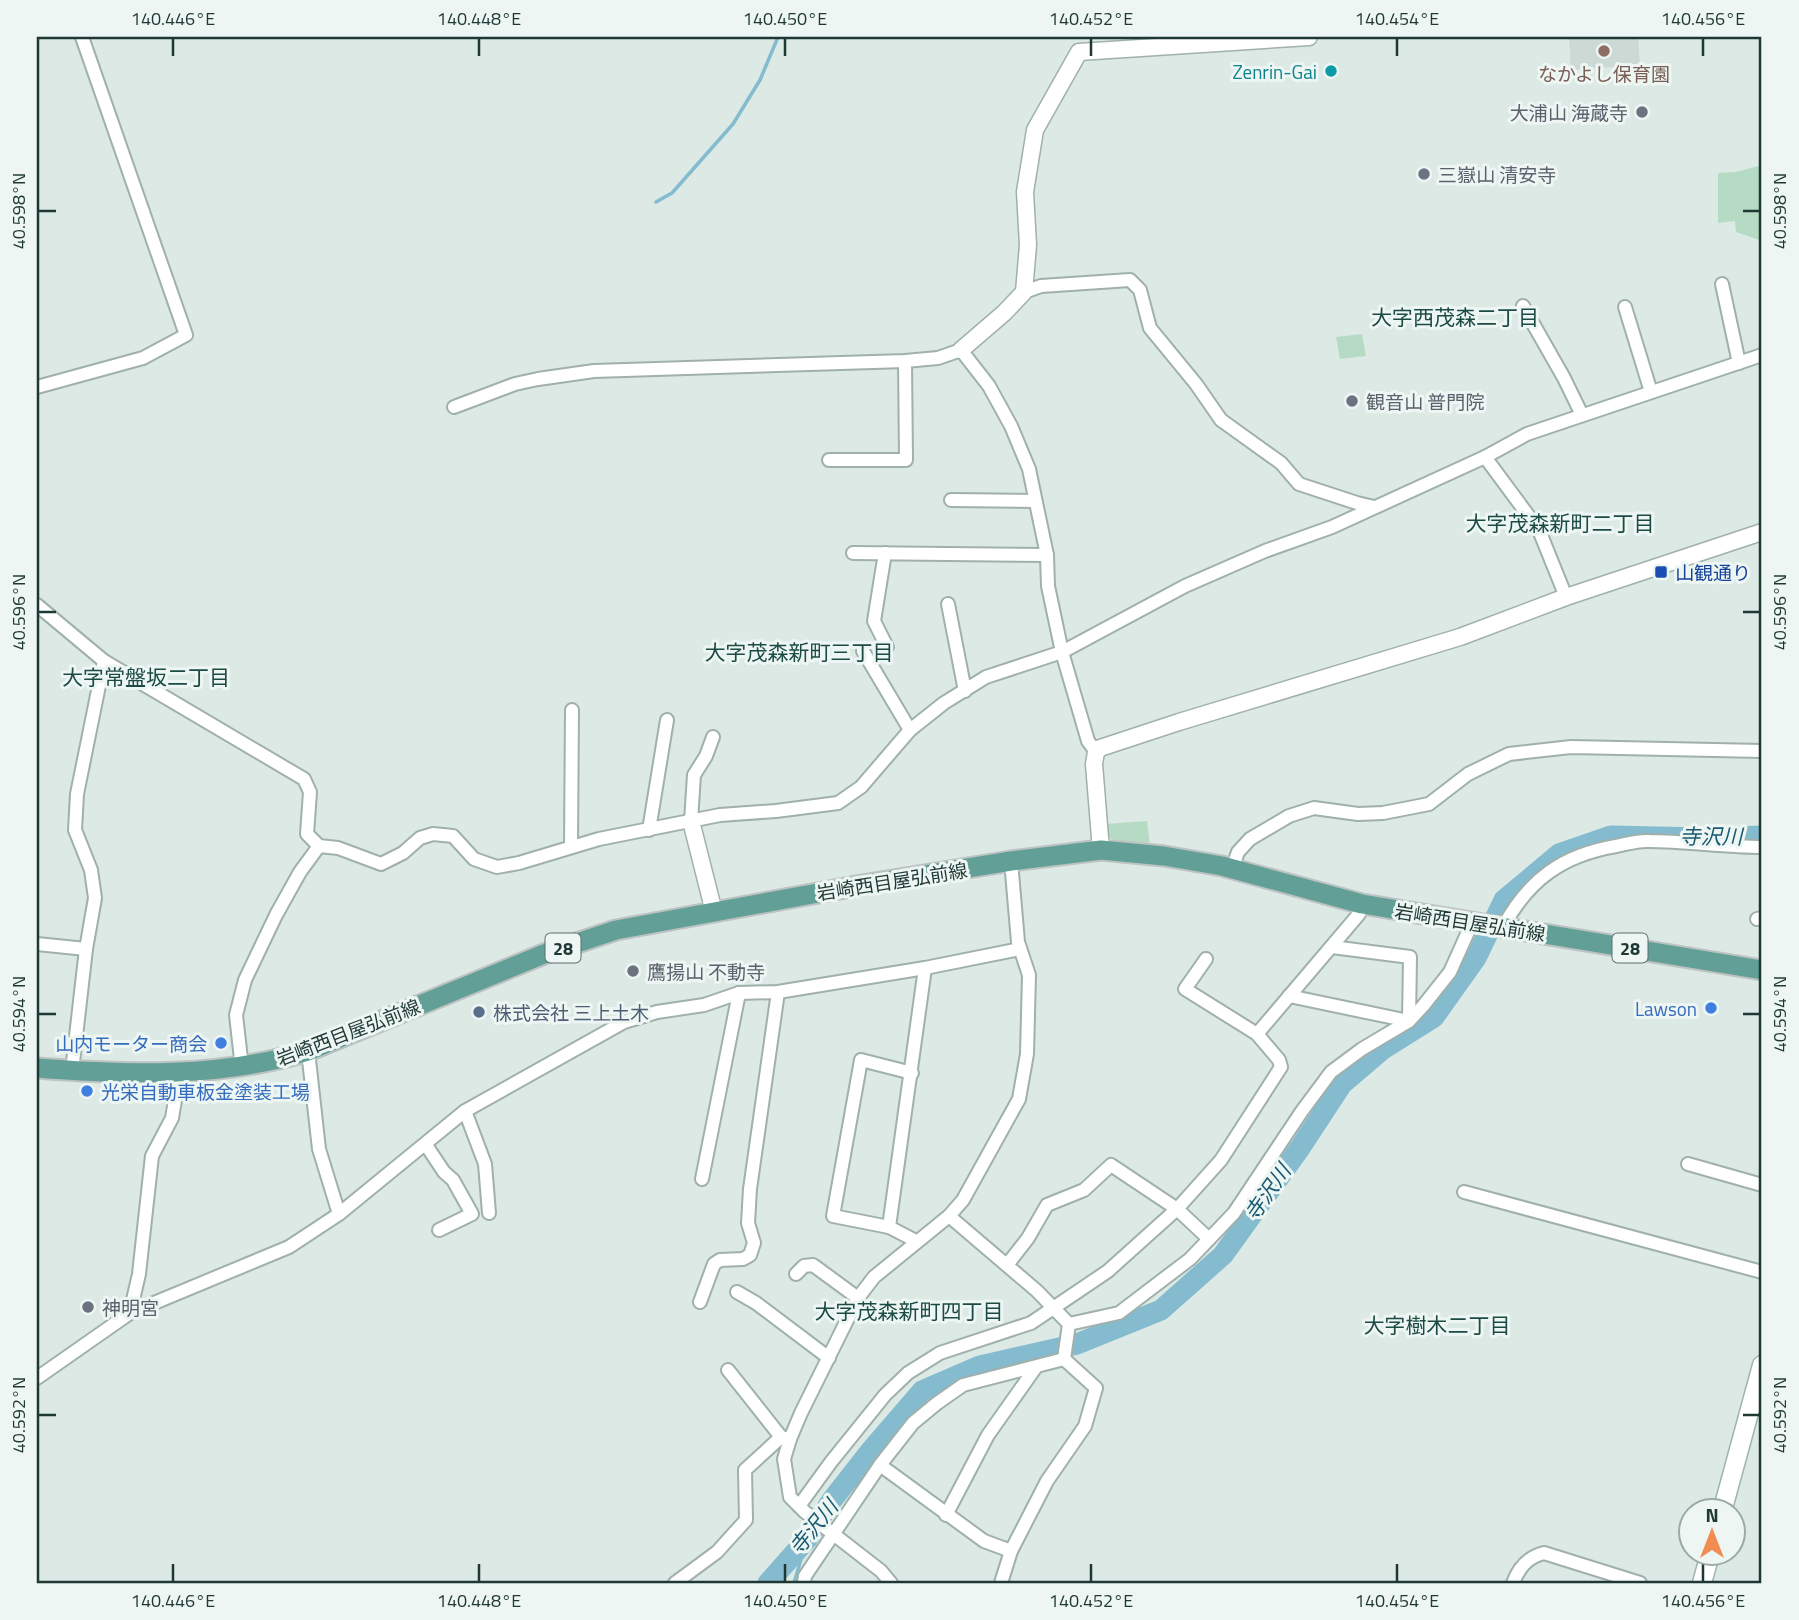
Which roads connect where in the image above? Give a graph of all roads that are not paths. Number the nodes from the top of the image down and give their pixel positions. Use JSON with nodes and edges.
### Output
{"nodes":[{"id":1,"x":82,"y":37,"type":"edge"},
{"id":2,"x":1309,"y":37,"type":"edge"},
{"id":3,"x":1722,"y":284,"type":"dead end"},
{"id":4,"x":1024,"y":292,"type":"junction"},
{"id":5,"x":1523,"y":306,"type":"dead end"},
{"id":6,"x":1625,"y":307,"type":"dead end"},
{"id":7,"x":961,"y":350,"type":"junction"},
{"id":8,"x":1762,"y":355,"type":"edge"},
{"id":9,"x":905,"y":362,"type":"junction"},
{"id":10,"x":1739,"y":363,"type":"junction"},
{"id":11,"x":37,"y":387,"type":"edge"},
{"id":12,"x":1651,"y":392,"type":"junction"},
{"id":13,"x":454,"y":407,"type":"dead end"},
{"id":14,"x":1582,"y":415,"type":"junction"},
{"id":15,"x":1485,"y":457,"type":"junction"},
{"id":16,"x":829,"y":460,"type":"dead end"},
{"id":17,"x":951,"y":500,"type":"dead end"},
{"id":18,"x":1035,"y":501,"type":"junction"},
{"id":19,"x":1374,"y":507,"type":"junction"},
{"id":20,"x":1762,"y":532,"type":"edge"},
{"id":21,"x":853,"y":553,"type":"dead end"},
{"id":22,"x":886,"y":553,"type":"junction"},
{"id":23,"x":1047,"y":555,"type":"junction"},
{"id":24,"x":1566,"y":597,"type":"junction"},
{"id":25,"x":948,"y":604,"type":"dead end"},
{"id":26,"x":37,"y":605,"type":"edge"},
{"id":27,"x":887,"y":648,"type":"dead end"},
{"id":28,"x":863,"y":651,"type":"dead end"},
{"id":29,"x":1062,"y":652,"type":"junction"},
{"id":30,"x":104,"y":661,"type":"junction"},
{"id":31,"x":965,"y":691,"type":"junction"},
{"id":32,"x":572,"y":710,"type":"dead end"},
{"id":33,"x":667,"y":720,"type":"dead end"},
{"id":34,"x":910,"y":730,"type":"junction"},
{"id":35,"x":713,"y":737,"type":"dead end"},
{"id":36,"x":1762,"y":751,"type":"edge"},
{"id":37,"x":1096,"y":752,"type":"junction"},
{"id":38,"x":691,"y":821,"type":"junction"},
{"id":39,"x":649,"y":830,"type":"junction"},
{"id":40,"x":319,"y":846,"type":"junction"},
{"id":41,"x":571,"y":846,"type":"junction"},
{"id":42,"x":1762,"y":847,"type":"edge"},
{"id":43,"x":1101,"y":850,"type":"junction"},
{"id":44,"x":1011,"y":861,"type":"junction"},
{"id":45,"x":1232,"y":869,"type":"junction"},
{"id":46,"x":1362,"y":904,"type":"junction"},
{"id":47,"x":714,"y":912,"type":"junction"},
{"id":48,"x":1487,"y":925,"type":"junction"},
{"id":49,"x":37,"y":944,"type":"edge"},
{"id":50,"x":1332,"y":947,"type":"junction"},
{"id":51,"x":1020,"y":948,"type":"junction"},
{"id":52,"x":86,"y":949,"type":"junction"},
{"id":53,"x":1206,"y":958,"type":"dead end"},
{"id":54,"x":925,"y":968,"type":"junction"},
{"id":55,"x":1762,"y":970,"type":"edge"},
{"id":56,"x":778,"y":992,"type":"junction"},
{"id":57,"x":739,"y":993,"type":"junction"},
{"id":58,"x":1289,"y":996,"type":"junction"},
{"id":59,"x":1409,"y":1021,"type":"junction"},
{"id":60,"x":1257,"y":1034,"type":"junction"},
{"id":61,"x":308,"y":1051,"type":"junction"},
{"id":62,"x":37,"y":1068,"type":"edge"},
{"id":63,"x":242,"y":1068,"type":"junction"},
{"id":64,"x":72,"y":1070,"type":"junction"},
{"id":65,"x":180,"y":1071,"type":"junction"},
{"id":66,"x":912,"y":1073,"type":"junction"},
{"id":67,"x":465,"y":1111,"type":"junction"},
{"id":68,"x":426,"y":1145,"type":"junction"},
{"id":69,"x":1688,"y":1164,"type":"dead end"},
{"id":70,"x":702,"y":1179,"type":"dead end"},
{"id":71,"x":1762,"y":1185,"type":"edge"},
{"id":72,"x":1464,"y":1192,"type":"dead end"},
{"id":73,"x":1177,"y":1209,"type":"junction"},
{"id":74,"x":489,"y":1213,"type":"dead end"},
{"id":75,"x":339,"y":1214,"type":"junction"},
{"id":76,"x":949,"y":1216,"type":"junction"},
{"id":77,"x":889,"y":1227,"type":"junction"},
{"id":78,"x":439,"y":1230,"type":"dead end"},
{"id":79,"x":1209,"y":1239,"type":"junction"},
{"id":80,"x":916,"y":1241,"type":"junction"},
{"id":81,"x":1007,"y":1265,"type":"junction"},
{"id":82,"x":1762,"y":1272,"type":"edge"},
{"id":83,"x":796,"y":1274,"type":"dead end"},
{"id":84,"x":737,"y":1292,"type":"dead end"},
{"id":85,"x":858,"y":1298,"type":"junction"},
{"id":86,"x":700,"y":1301,"type":"dead end"},
{"id":87,"x":1054,"y":1307,"type":"junction"},
{"id":88,"x":130,"y":1313,"type":"junction"},
{"id":89,"x":1068,"y":1326,"type":"junction"},
{"id":90,"x":1064,"y":1356,"type":"junction"},
{"id":91,"x":829,"y":1357,"type":"junction"},
{"id":92,"x":1762,"y":1365,"type":"edge"},
{"id":93,"x":1036,"y":1367,"type":"junction"},
{"id":94,"x":728,"y":1370,"type":"dead end"},
{"id":95,"x":37,"y":1378,"type":"edge"},
{"id":96,"x":785,"y":1438,"type":"junction"},
{"id":97,"x":880,"y":1465,"type":"junction"},
{"id":98,"x":1726,"y":1498,"type":"edge"},
{"id":99,"x":802,"y":1509,"type":"junction"},
{"id":100,"x":946,"y":1515,"type":"junction"},
{"id":101,"x":829,"y":1531,"type":"junction"},
{"id":102,"x":1011,"y":1551,"type":"junction"},
{"id":103,"x":675,"y":1583,"type":"edge"},
{"id":104,"x":804,"y":1583,"type":"edge"},
{"id":105,"x":891,"y":1583,"type":"edge"},
{"id":106,"x":1001,"y":1583,"type":"edge"},
{"id":107,"x":1513,"y":1583,"type":"edge"},
{"id":108,"x":1640,"y":1583,"type":"edge"}],
"edges":[{"from":1,"to":11,"type":"street"},
{"from":2,"to":4,"type":"street"},
{"from":3,"to":10,"type":"street"},
{"from":4,"to":7,"type":"street"},
{"from":4,"to":19,"type":"street"},
{"from":5,"to":14,"type":"street"},
{"from":6,"to":12,"type":"street"},
{"from":7,"to":9,"type":"street"},
{"from":7,"to":18,"type":"street"},
{"from":8,"to":10,"type":"street"},
{"from":9,"to":13,"type":"street"},
{"from":9,"to":16,"type":"street"},
{"from":10,"to":12,"type":"street"},
{"from":12,"to":14,"type":"street"},
{"from":14,"to":15,"type":"street"},
{"from":15,"to":19,"type":"street"},
{"from":15,"to":24,"type":"street"},
{"from":17,"to":18,"type":"street"},
{"from":18,"to":23,"type":"street"},
{"from":19,"to":29,"type":"street"},
{"from":20,"to":24,"type":"street"},
{"from":21,"to":22,"type":"street"},
{"from":22,"to":23,"type":"street"},
{"from":22,"to":27,"type":"street"},
{"from":23,"to":29,"type":"street"},
{"from":24,"to":37,"type":"street"},
{"from":25,"to":31,"type":"street"},
{"from":26,"to":30,"type":"street"},
{"from":28,"to":34,"type":"street"},
{"from":29,"to":31,"type":"street"},
{"from":29,"to":37,"type":"street"},
{"from":30,"to":40,"type":"street"},
{"from":30,"to":52,"type":"street"},
{"from":31,"to":34,"type":"street"},
{"from":32,"to":41,"type":"street"},
{"from":33,"to":39,"type":"street"},
{"from":34,"to":38,"type":"street"},
{"from":35,"to":38,"type":"street"},
{"from":36,"to":45,"type":"street"},
{"from":37,"to":43,"type":"street"},
{"from":38,"to":39,"type":"street"},
{"from":38,"to":47,"type":"street"},
{"from":39,"to":41,"type":"street"},
{"from":40,"to":41,"type":"street"},
{"from":40,"to":63,"type":"street"},
{"from":42,"to":48,"type":"street"},
{"from":43,"to":44,"type":"main road","name":"岩崎西目屋弘前線","number":"28"},
{"from":43,"to":45,"type":"main road","name":"岩崎西目屋弘前線","number":"28"},
{"from":44,"to":47,"type":"main road","name":"岩崎西目屋弘前線","number":"28"},
{"from":44,"to":51,"type":"street"},
{"from":45,"to":46,"type":"main road","name":"岩崎西目屋弘前線","number":"28"},
{"from":46,"to":48,"type":"main road","name":"岩崎西目屋弘前線","number":"28"},
{"from":46,"to":50,"type":"street"},
{"from":47,"to":61,"type":"main road","name":"岩崎西目屋弘前線","number":"28"},
{"from":48,"to":55,"type":"main road","name":"岩崎西目屋弘前線","number":"28"},
{"from":48,"to":59,"type":"street"},
{"from":49,"to":52,"type":"street"},
{"from":50,"to":58,"type":"street"},
{"from":50,"to":59,"type":"street"},
{"from":51,"to":54,"type":"street"},
{"from":51,"to":76,"type":"street"},
{"from":52,"to":64,"type":"street"},
{"from":53,"to":60,"type":"street"},
{"from":54,"to":56,"type":"street"},
{"from":54,"to":66,"type":"street"},
{"from":56,"to":57,"type":"street"},
{"from":56,"to":86,"type":"street"},
{"from":57,"to":67,"type":"street"},
{"from":57,"to":70,"type":"street"},
{"from":58,"to":59,"type":"street"},
{"from":58,"to":60,"type":"street"},
{"from":59,"to":79,"type":"street"},
{"from":60,"to":73,"type":"street"},
{"from":61,"to":63,"type":"main road","name":"岩崎西目屋弘前線","number":"28"},
{"from":61,"to":75,"type":"street"},
{"from":62,"to":64,"type":"main road","name":"岩崎西目屋弘前線","number":"28"},
{"from":63,"to":65,"type":"main road","name":"岩崎西目屋弘前線","number":"28"},
{"from":64,"to":65,"type":"main road","name":"岩崎西目屋弘前線","number":"28"},
{"from":65,"to":88,"type":"street"},
{"from":66,"to":77,"type":"street"},
{"from":66,"to":77,"type":"street"},
{"from":67,"to":68,"type":"street"},
{"from":67,"to":74,"type":"street"},
{"from":68,"to":75,"type":"street"},
{"from":68,"to":78,"type":"street"},
{"from":69,"to":71,"type":"street"},
{"from":72,"to":82,"type":"street"},
{"from":73,"to":79,"type":"street"},
{"from":73,"to":81,"type":"street"},
{"from":73,"to":87,"type":"street"},
{"from":75,"to":88,"type":"street"},
{"from":76,"to":80,"type":"street"},
{"from":76,"to":81,"type":"street"},
{"from":77,"to":80,"type":"street"},
{"from":79,"to":89,"type":"street"},
{"from":80,"to":85,"type":"street"},
{"from":81,"to":87,"type":"street"},
{"from":83,"to":85,"type":"street"},
{"from":84,"to":91,"type":"street"},
{"from":85,"to":91,"type":"street"},
{"from":87,"to":89,"type":"street"},
{"from":87,"to":99,"type":"street"},
{"from":88,"to":95,"type":"street"},
{"from":89,"to":90,"type":"street"},
{"from":90,"to":93,"type":"street"},
{"from":90,"to":102,"type":"street"},
{"from":91,"to":96,"type":"street"},
{"from":92,"to":98,"type":"main road"},
{"from":93,"to":97,"type":"street"},
{"from":93,"to":100,"type":"street"},
{"from":94,"to":96,"type":"street"},
{"from":96,"to":99,"type":"street"},
{"from":96,"to":103,"type":"street"},
{"from":97,"to":100,"type":"street"},
{"from":97,"to":101,"type":"street"},
{"from":99,"to":101,"type":"street"},
{"from":100,"to":102,"type":"street"},
{"from":101,"to":104,"type":"street"},
{"from":101,"to":105,"type":"street"},
{"from":102,"to":106,"type":"street"},
{"from":107,"to":108,"type":"street"}]}
